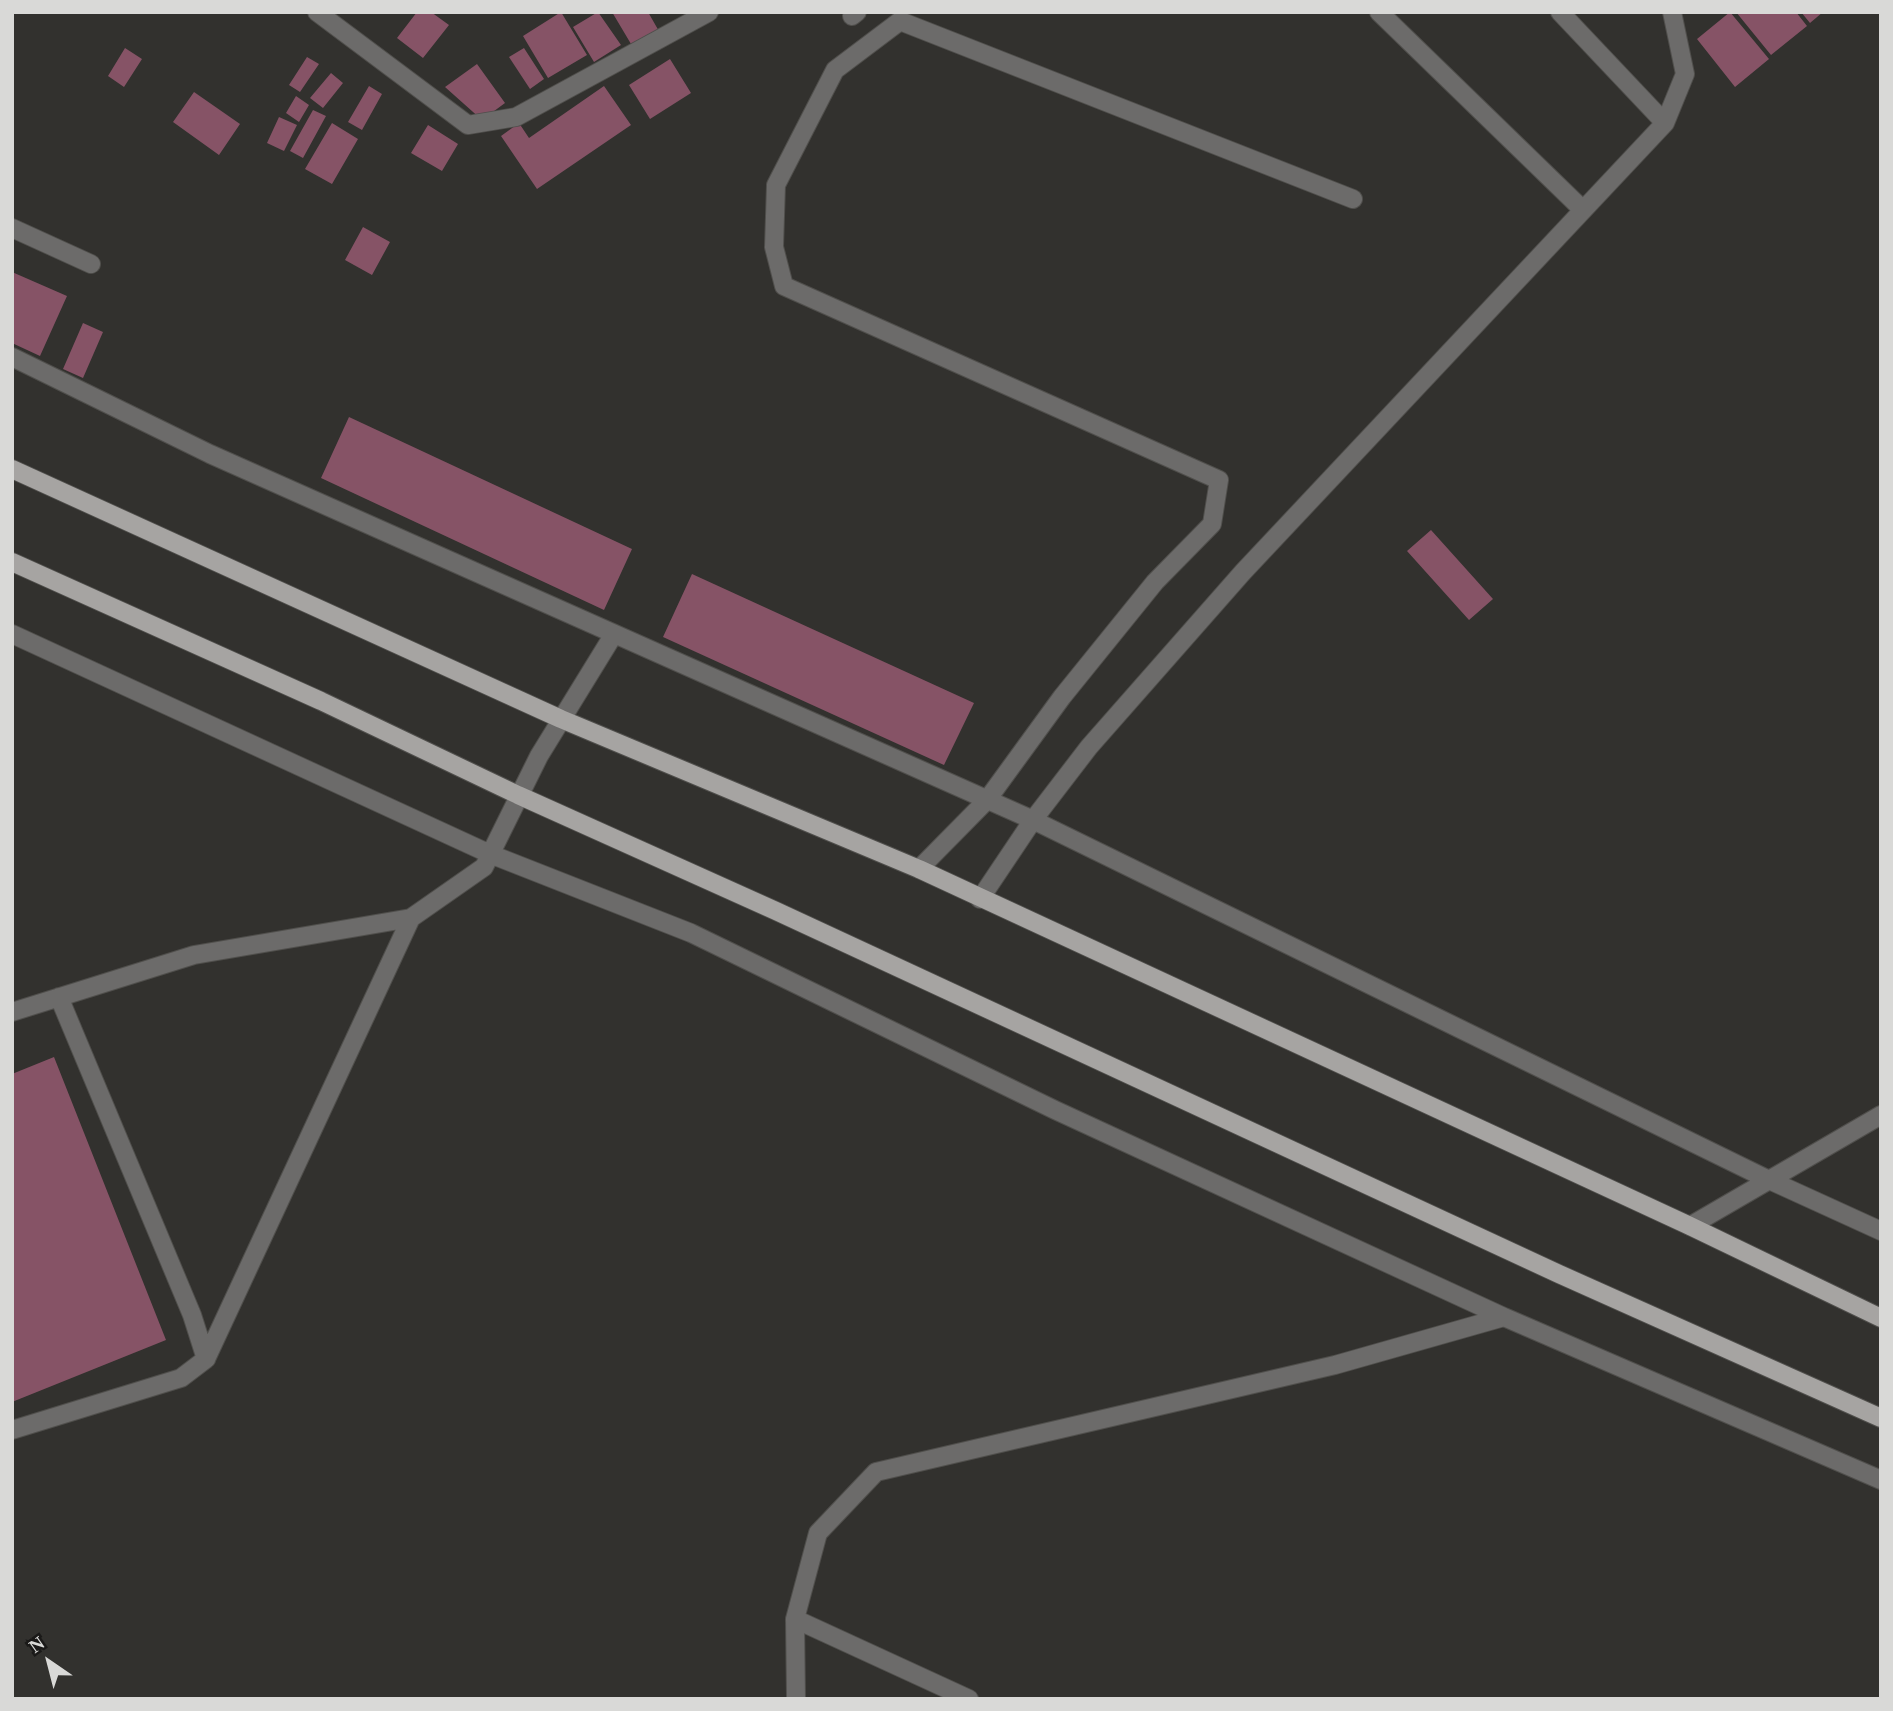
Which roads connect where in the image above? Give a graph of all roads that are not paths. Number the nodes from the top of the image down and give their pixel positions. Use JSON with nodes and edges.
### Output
{"nodes":[{"id":1,"x":317,"y":12,"type":"edge"},
{"id":2,"x":709,"y":12,"type":"edge"},
{"id":3,"x":1379,"y":12,"type":"edge"},
{"id":4,"x":1560,"y":12,"type":"edge"},
{"id":5,"x":1672,"y":12,"type":"edge"},
{"id":6,"x":1665,"y":123,"type":"junction"},
{"id":7,"x":1353,"y":199,"type":"dead end"},
{"id":8,"x":1583,"y":210,"type":"junction"},
{"id":9,"x":12,"y":228,"type":"edge"},
{"id":10,"x":91,"y":264,"type":"dead end"},
{"id":11,"x":12,"y":357,"type":"edge"},
{"id":12,"x":12,"y":469,"type":"edge"},
{"id":13,"x":12,"y":562,"type":"edge"},
{"id":14,"x":12,"y":634,"type":"edge"},
{"id":15,"x":614,"y":634,"type":"junction"},
{"id":16,"x":561,"y":719,"type":"junction"},
{"id":17,"x":518,"y":796,"type":"junction"},
{"id":18,"x":987,"y":800,"type":"junction"},
{"id":19,"x":1033,"y":820,"type":"junction"},
{"id":20,"x":489,"y":853,"type":"junction"},
{"id":21,"x":919,"y":869,"type":"junction"},
{"id":22,"x":980,"y":899,"type":"junction"},
{"id":23,"x":411,"y":918,"type":"junction"},
{"id":24,"x":59,"y":997,"type":"junction"},
{"id":25,"x":12,"y":1012,"type":"edge"},
{"id":26,"x":1881,"y":1115,"type":"edge"},
{"id":27,"x":1767,"y":1180,"type":"junction"},
{"id":28,"x":1690,"y":1226,"type":"junction"},
{"id":29,"x":1881,"y":1231,"type":"edge"},
{"id":30,"x":1504,"y":1317,"type":"junction"},
{"id":31,"x":1881,"y":1318,"type":"edge"},
{"id":32,"x":206,"y":1359,"type":"junction"},
{"id":33,"x":1881,"y":1418,"type":"edge"},
{"id":34,"x":12,"y":1430,"type":"edge"},
{"id":35,"x":1881,"y":1480,"type":"edge"},
{"id":36,"x":795,"y":1619,"type":"junction"},
{"id":37,"x":796,"y":1699,"type":"edge"},
{"id":38,"x":969,"y":1699,"type":"edge"}],
"edges":[{"from":1,"to":2,"type":"street"},
{"from":3,"to":8,"type":"street"},
{"from":4,"to":6,"type":"street"},
{"from":5,"to":6,"type":"street"},
{"from":6,"to":8,"type":"street"},
{"from":7,"to":18,"type":"street"},
{"from":8,"to":19,"type":"street"},
{"from":9,"to":10,"type":"street"},
{"from":11,"to":15,"type":"street"},
{"from":12,"to":16,"type":"main road"},
{"from":13,"to":17,"type":"main road"},
{"from":14,"to":20,"type":"street"},
{"from":15,"to":16,"type":"street"},
{"from":15,"to":18,"type":"street"},
{"from":16,"to":17,"type":"street"},
{"from":16,"to":21,"type":"main road"},
{"from":17,"to":20,"type":"street"},
{"from":17,"to":33,"type":"main road"},
{"from":18,"to":19,"type":"street"},
{"from":18,"to":21,"type":"street"},
{"from":19,"to":22,"type":"street"},
{"from":19,"to":27,"type":"street"},
{"from":20,"to":23,"type":"street"},
{"from":20,"to":30,"type":"street"},
{"from":21,"to":22,"type":"main road"},
{"from":22,"to":28,"type":"main road"},
{"from":23,"to":24,"type":"street"},
{"from":23,"to":32,"type":"street"},
{"from":24,"to":25,"type":"street"},
{"from":24,"to":32,"type":"street"},
{"from":26,"to":27,"type":"street"},
{"from":27,"to":28,"type":"street"},
{"from":27,"to":29,"type":"street"},
{"from":28,"to":31,"type":"main road"},
{"from":30,"to":35,"type":"street"},
{"from":30,"to":36,"type":"street"},
{"from":32,"to":34,"type":"street"},
{"from":36,"to":37,"type":"street"},
{"from":36,"to":38,"type":"street"}]}
